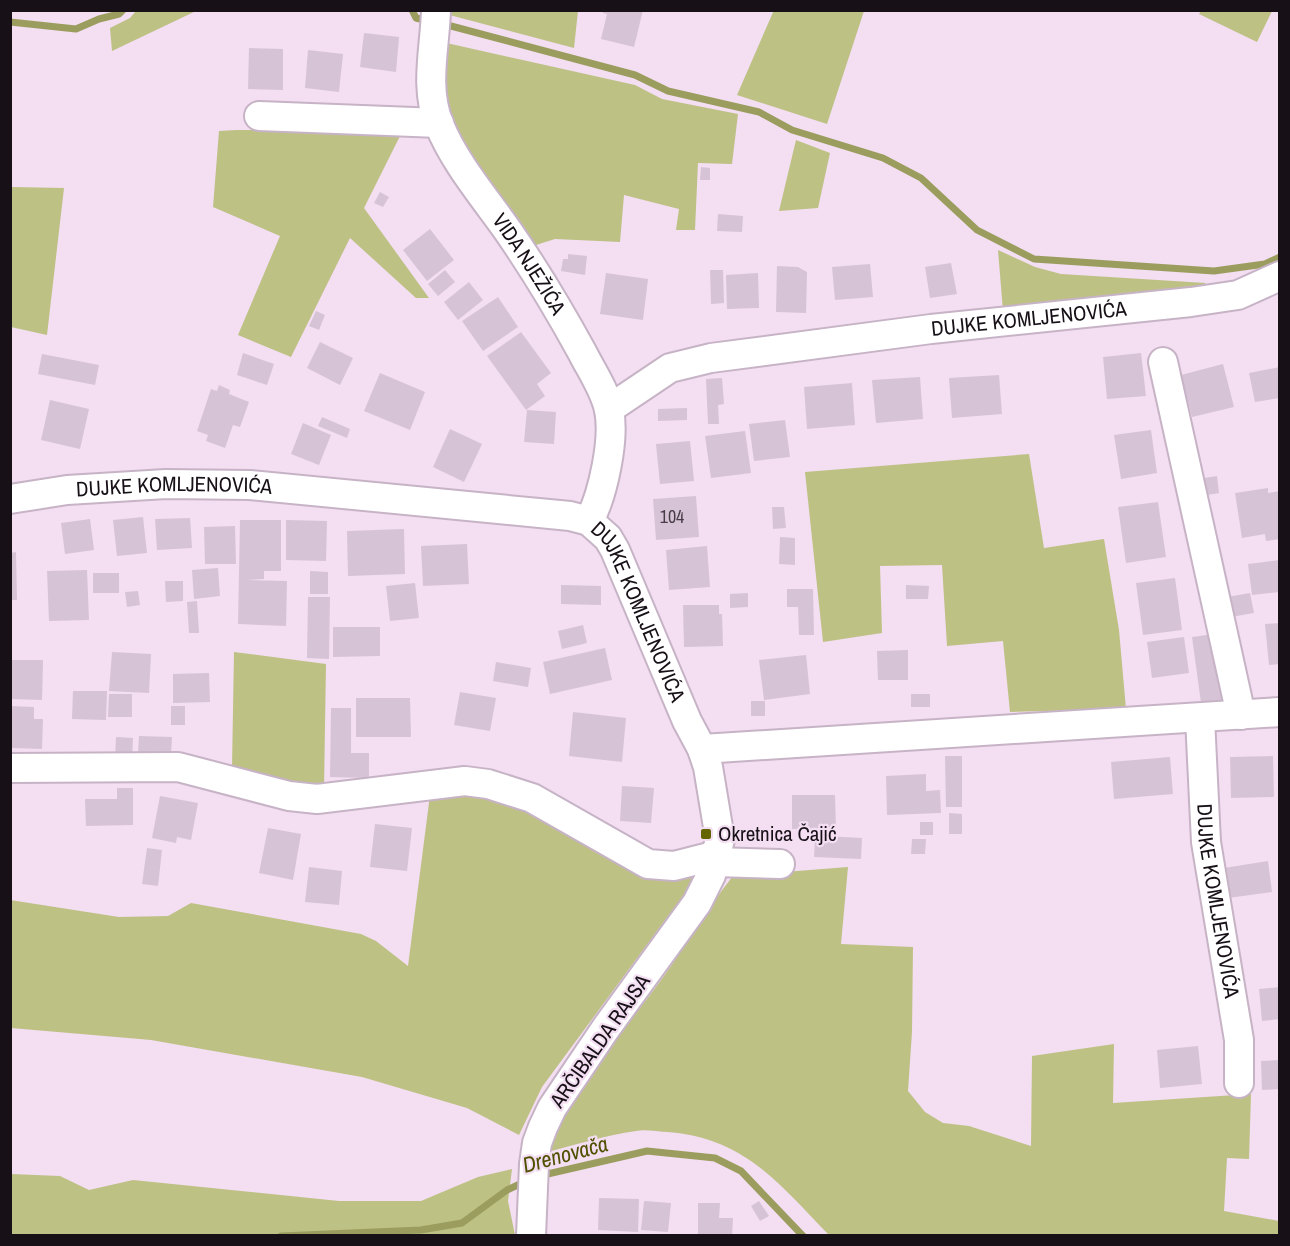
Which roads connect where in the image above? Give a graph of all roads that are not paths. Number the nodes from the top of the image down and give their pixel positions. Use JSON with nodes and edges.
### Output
{"nodes":[{"id":1,"x":436,"y":10,"type":"edge"},
{"id":2,"x":259,"y":116,"type":"dead end"},
{"id":3,"x":439,"y":123,"type":"junction"},
{"id":4,"x":1280,"y":276,"type":"edge"},
{"id":5,"x":1163,"y":362,"type":"dead end"},
{"id":6,"x":609,"y":409,"type":"junction"},
{"id":7,"x":10,"y":499,"type":"edge"},
{"id":8,"x":589,"y":521,"type":"junction"},
{"id":9,"x":1280,"y":712,"type":"edge"},
{"id":10,"x":1241,"y":715,"type":"junction"},
{"id":11,"x":1200,"y":718,"type":"junction"},
{"id":12,"x":702,"y":749,"type":"junction"},
{"id":13,"x":10,"y":768,"type":"edge"},
{"id":14,"x":716,"y":859,"type":"junction"},
{"id":15,"x":780,"y":864,"type":"dead end"},
{"id":16,"x":1239,"y":1083,"type":"dead end"},
{"id":17,"x":531,"y":1236,"type":"edge"}],
"edges":[{"from":1,"to":3,"type":"street","name":"VIDA NJEŽIĆA"},
{"from":2,"to":3,"type":"street"},
{"from":3,"to":6,"type":"street","name":"VIDA NJEŽIĆA"},
{"from":4,"to":6,"type":"street","name":"DUJKE KOMLJENOVIĆA"},
{"from":5,"to":10,"type":"street"},
{"from":6,"to":8,"type":"street","name":"VIDA NJEŽIĆA"},
{"from":7,"to":8,"type":"street","name":"DUJKE KOMLJENOVIĆA"},
{"from":8,"to":12,"type":"street","name":"DUJKE KOMLJENOVIĆA"},
{"from":9,"to":10,"type":"street"},
{"from":10,"to":11,"type":"street"},
{"from":11,"to":12,"type":"street"},
{"from":11,"to":16,"type":"street","name":"DUJKE KOMLJENOVIĆA"},
{"from":12,"to":14,"type":"street","name":"ARČIBALDA RAJSA"},
{"from":13,"to":14,"type":"street"},
{"from":14,"to":15,"type":"street"},
{"from":14,"to":17,"type":"street","name":"ARČIBALDA RAJSA"}]}
